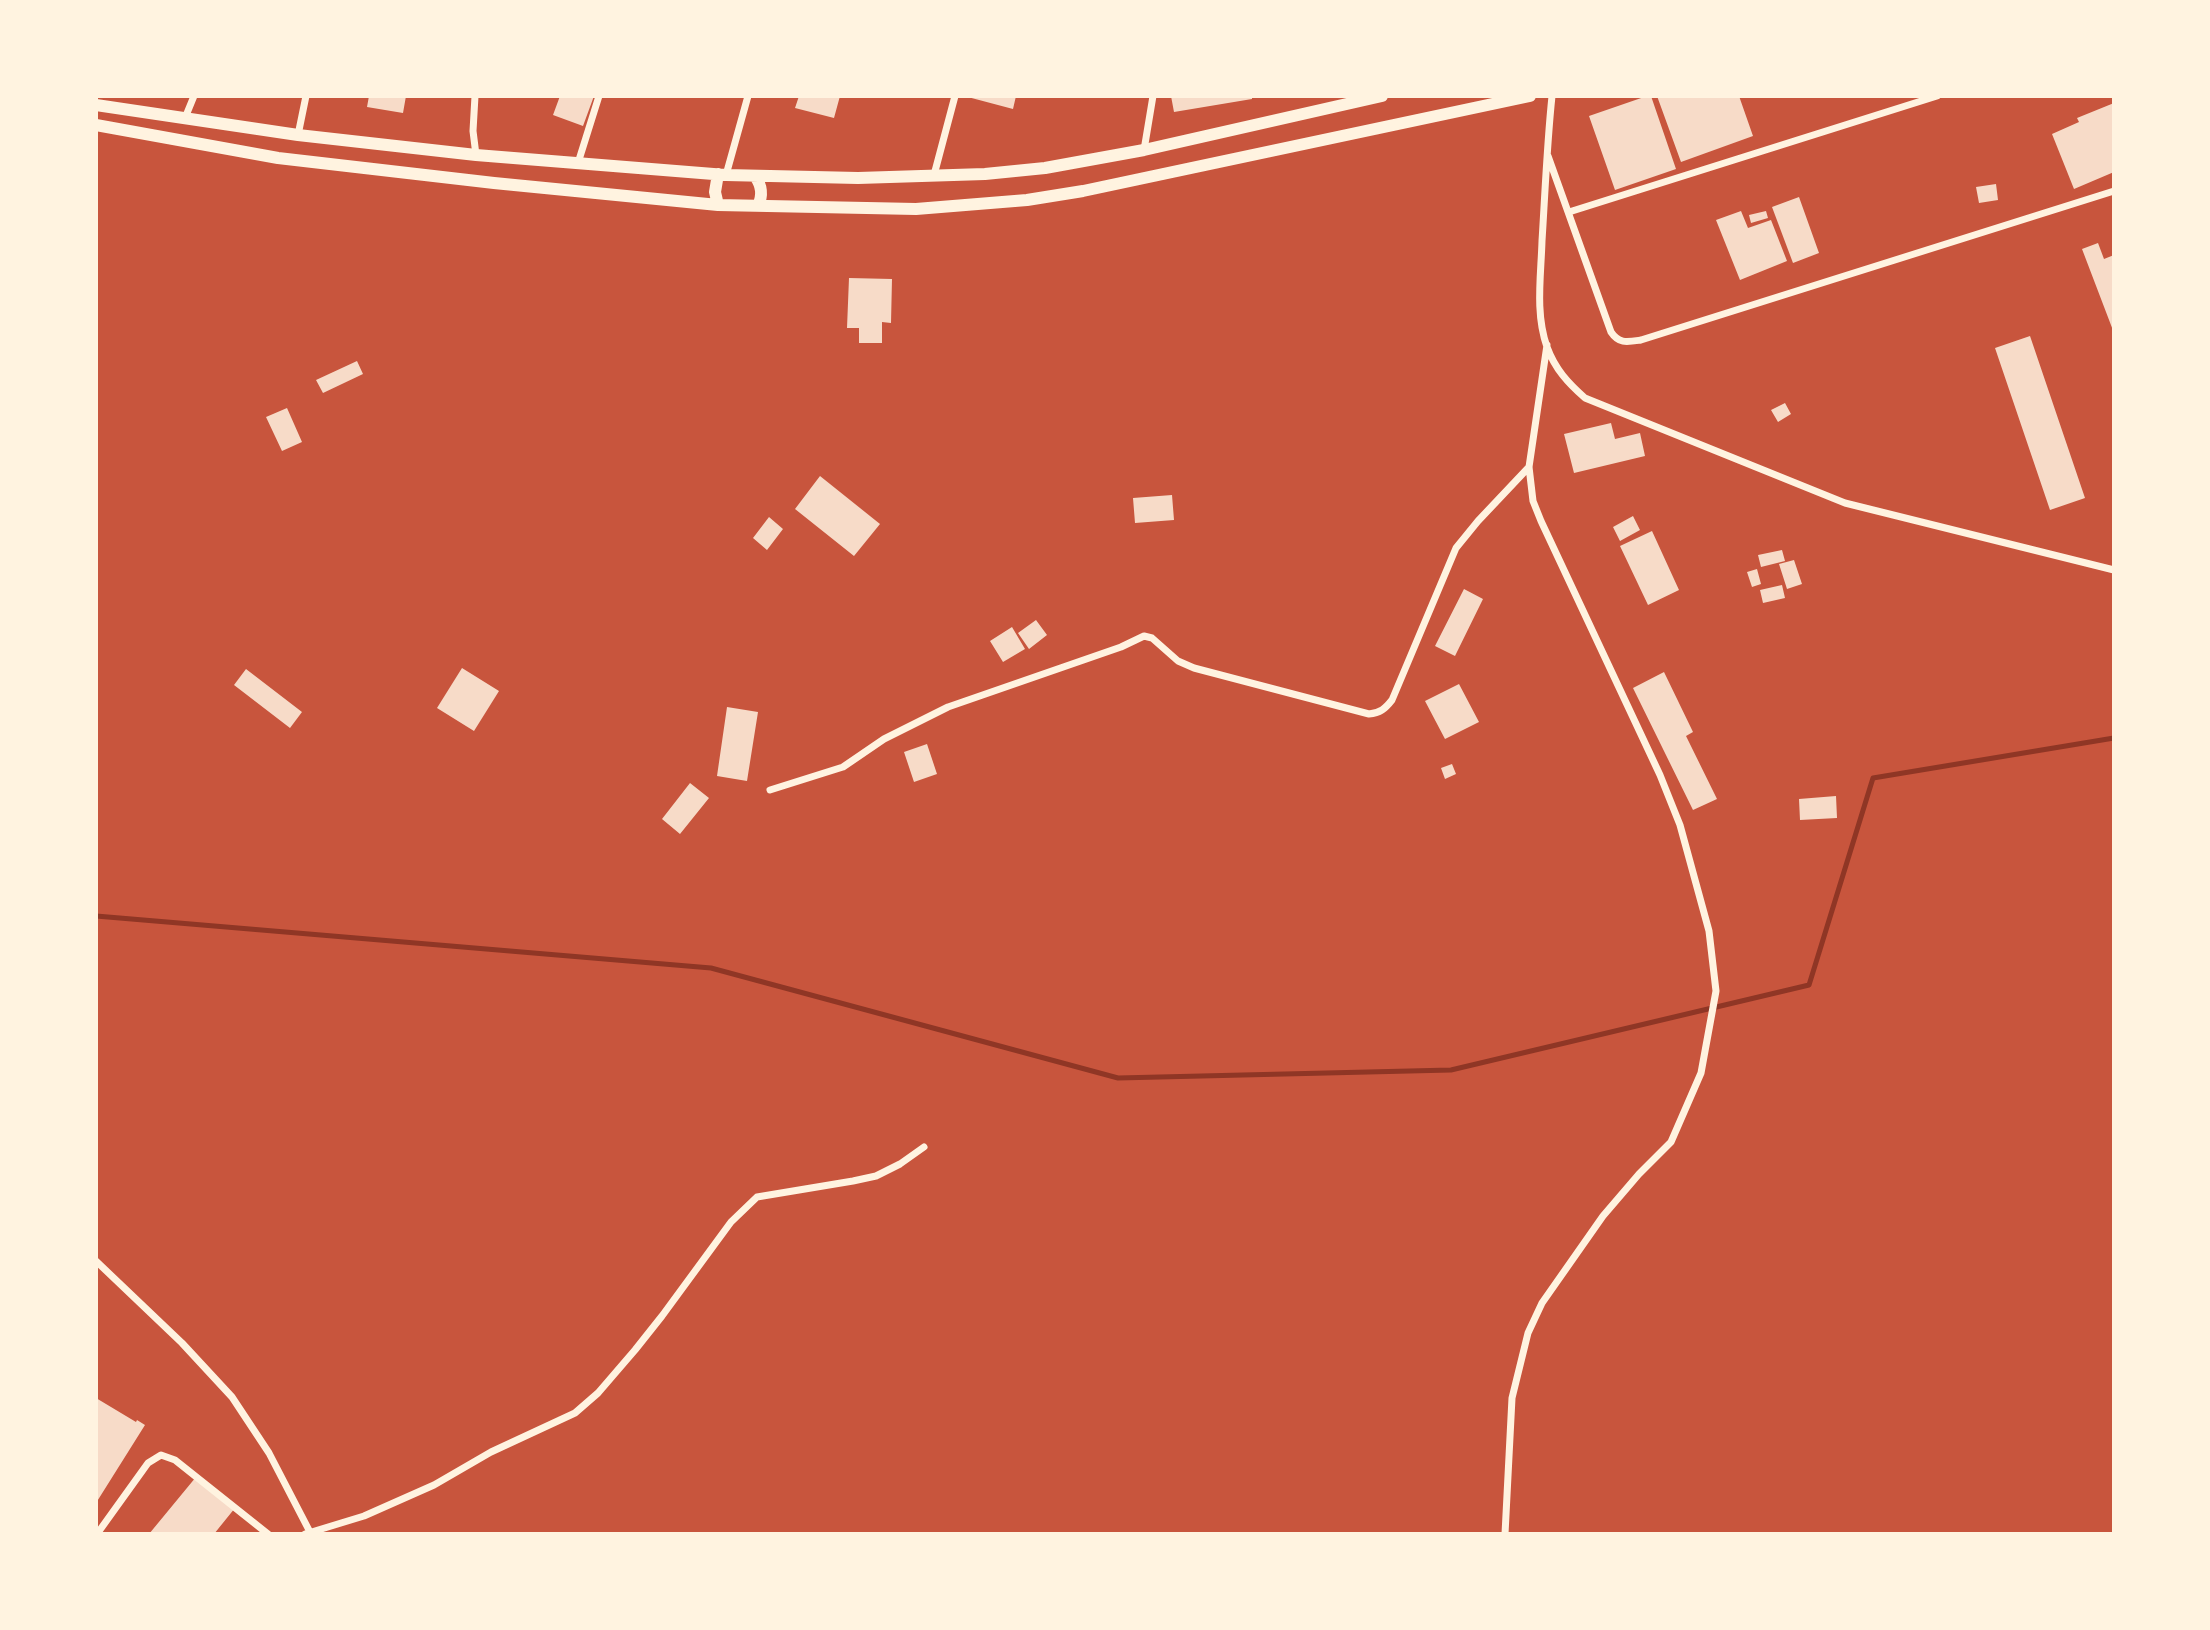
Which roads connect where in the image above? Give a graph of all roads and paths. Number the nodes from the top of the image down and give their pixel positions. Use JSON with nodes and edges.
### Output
{"nodes":[{"id":1,"x":194,"y":96,"type":"edge"},
{"id":2,"x":306,"y":96,"type":"edge"},
{"id":3,"x":475,"y":96,"type":"edge"},
{"id":4,"x":599,"y":96,"type":"edge"},
{"id":5,"x":748,"y":96,"type":"edge"},
{"id":6,"x":955,"y":96,"type":"edge"},
{"id":7,"x":1153,"y":96,"type":"edge"},
{"id":8,"x":1382,"y":96,"type":"edge"},
{"id":9,"x":1530,"y":96,"type":"edge"},
{"id":10,"x":1552,"y":96,"type":"edge"},
{"id":11,"x":1937,"y":96,"type":"edge"},
{"id":12,"x":96,"y":105,"type":"edge"},
{"id":13,"x":185,"y":118,"type":"junction"},
{"id":14,"x":96,"y":125,"type":"edge"},
{"id":15,"x":284,"y":133,"type":"junction"},
{"id":16,"x":298,"y":135,"type":"junction"},
{"id":17,"x":318,"y":138,"type":"junction"},
{"id":18,"x":1144,"y":150,"type":"junction"},
{"id":19,"x":1546,"y":152,"type":"junction"},
{"id":20,"x":476,"y":155,"type":"junction"},
{"id":21,"x":278,"y":158,"type":"junction"},
{"id":22,"x":313,"y":162,"type":"junction"},
{"id":23,"x":578,"y":163,"type":"junction"},
{"id":24,"x":722,"y":174,"type":"junction"},
{"id":25,"x":934,"y":175,"type":"junction"},
{"id":26,"x":755,"y":176,"type":"junction"},
{"id":27,"x":2114,"y":191,"type":"edge"},
{"id":28,"x":718,"y":205,"type":"junction"},
{"id":29,"x":758,"y":206,"type":"junction"},
{"id":30,"x":1569,"y":212,"type":"junction"},
{"id":31,"x":1546,"y":345,"type":"junction"},
{"id":32,"x":1529,"y":467,"type":"junction"},
{"id":33,"x":2114,"y":569,"type":"edge"},
{"id":34,"x":770,"y":790,"type":"dead end"},
{"id":35,"x":924,"y":1147,"type":"dead end"},
{"id":36,"x":96,"y":1261,"type":"edge"},
{"id":37,"x":309,"y":1533,"type":"edge"},
{"id":38,"x":97,"y":1534,"type":"edge"},
{"id":39,"x":268,"y":1534,"type":"edge"},
{"id":40,"x":1505,"y":1534,"type":"edge"}],
"edges":[{"from":1,"to":13,"type":"street"},
{"from":2,"to":16,"type":"street"},
{"from":3,"to":20,"type":"street"},
{"from":4,"to":23,"type":"street"},
{"from":5,"to":24,"type":"street"},
{"from":6,"to":25,"type":"street"},
{"from":7,"to":18,"type":"street"},
{"from":8,"to":18,"type":"main road"},
{"from":9,"to":29,"type":"main road"},
{"from":10,"to":19,"type":"street"},
{"from":11,"to":30,"type":"street"},
{"from":12,"to":13,"type":"main road"},
{"from":13,"to":15,"type":"main road"},
{"from":14,"to":21,"type":"main road"},
{"from":15,"to":16,"type":"main road"},
{"from":15,"to":21,"type":"main road"},
{"from":16,"to":17,"type":"main road"},
{"from":17,"to":20,"type":"main road"},
{"from":17,"to":22,"type":"main road"},
{"from":18,"to":25,"type":"main road"},
{"from":19,"to":30,"type":"street"},
{"from":19,"to":31,"type":"street"},
{"from":20,"to":23,"type":"main road"},
{"from":21,"to":22,"type":"main road"},
{"from":22,"to":28,"type":"main road"},
{"from":23,"to":24,"type":"main road"},
{"from":24,"to":26,"type":"main road"},
{"from":24,"to":28,"type":"main road"},
{"from":25,"to":26,"type":"main road"},
{"from":26,"to":29,"type":"main road"},
{"from":27,"to":30,"type":"street"},
{"from":28,"to":29,"type":"main road"},
{"from":31,"to":32,"type":"street"},
{"from":31,"to":33,"type":"street"},
{"from":32,"to":34,"type":"street"},
{"from":32,"to":40,"type":"street"},
{"from":35,"to":37,"type":"street"},
{"from":36,"to":37,"type":"street"},
{"from":38,"to":39,"type":"street"}]}
